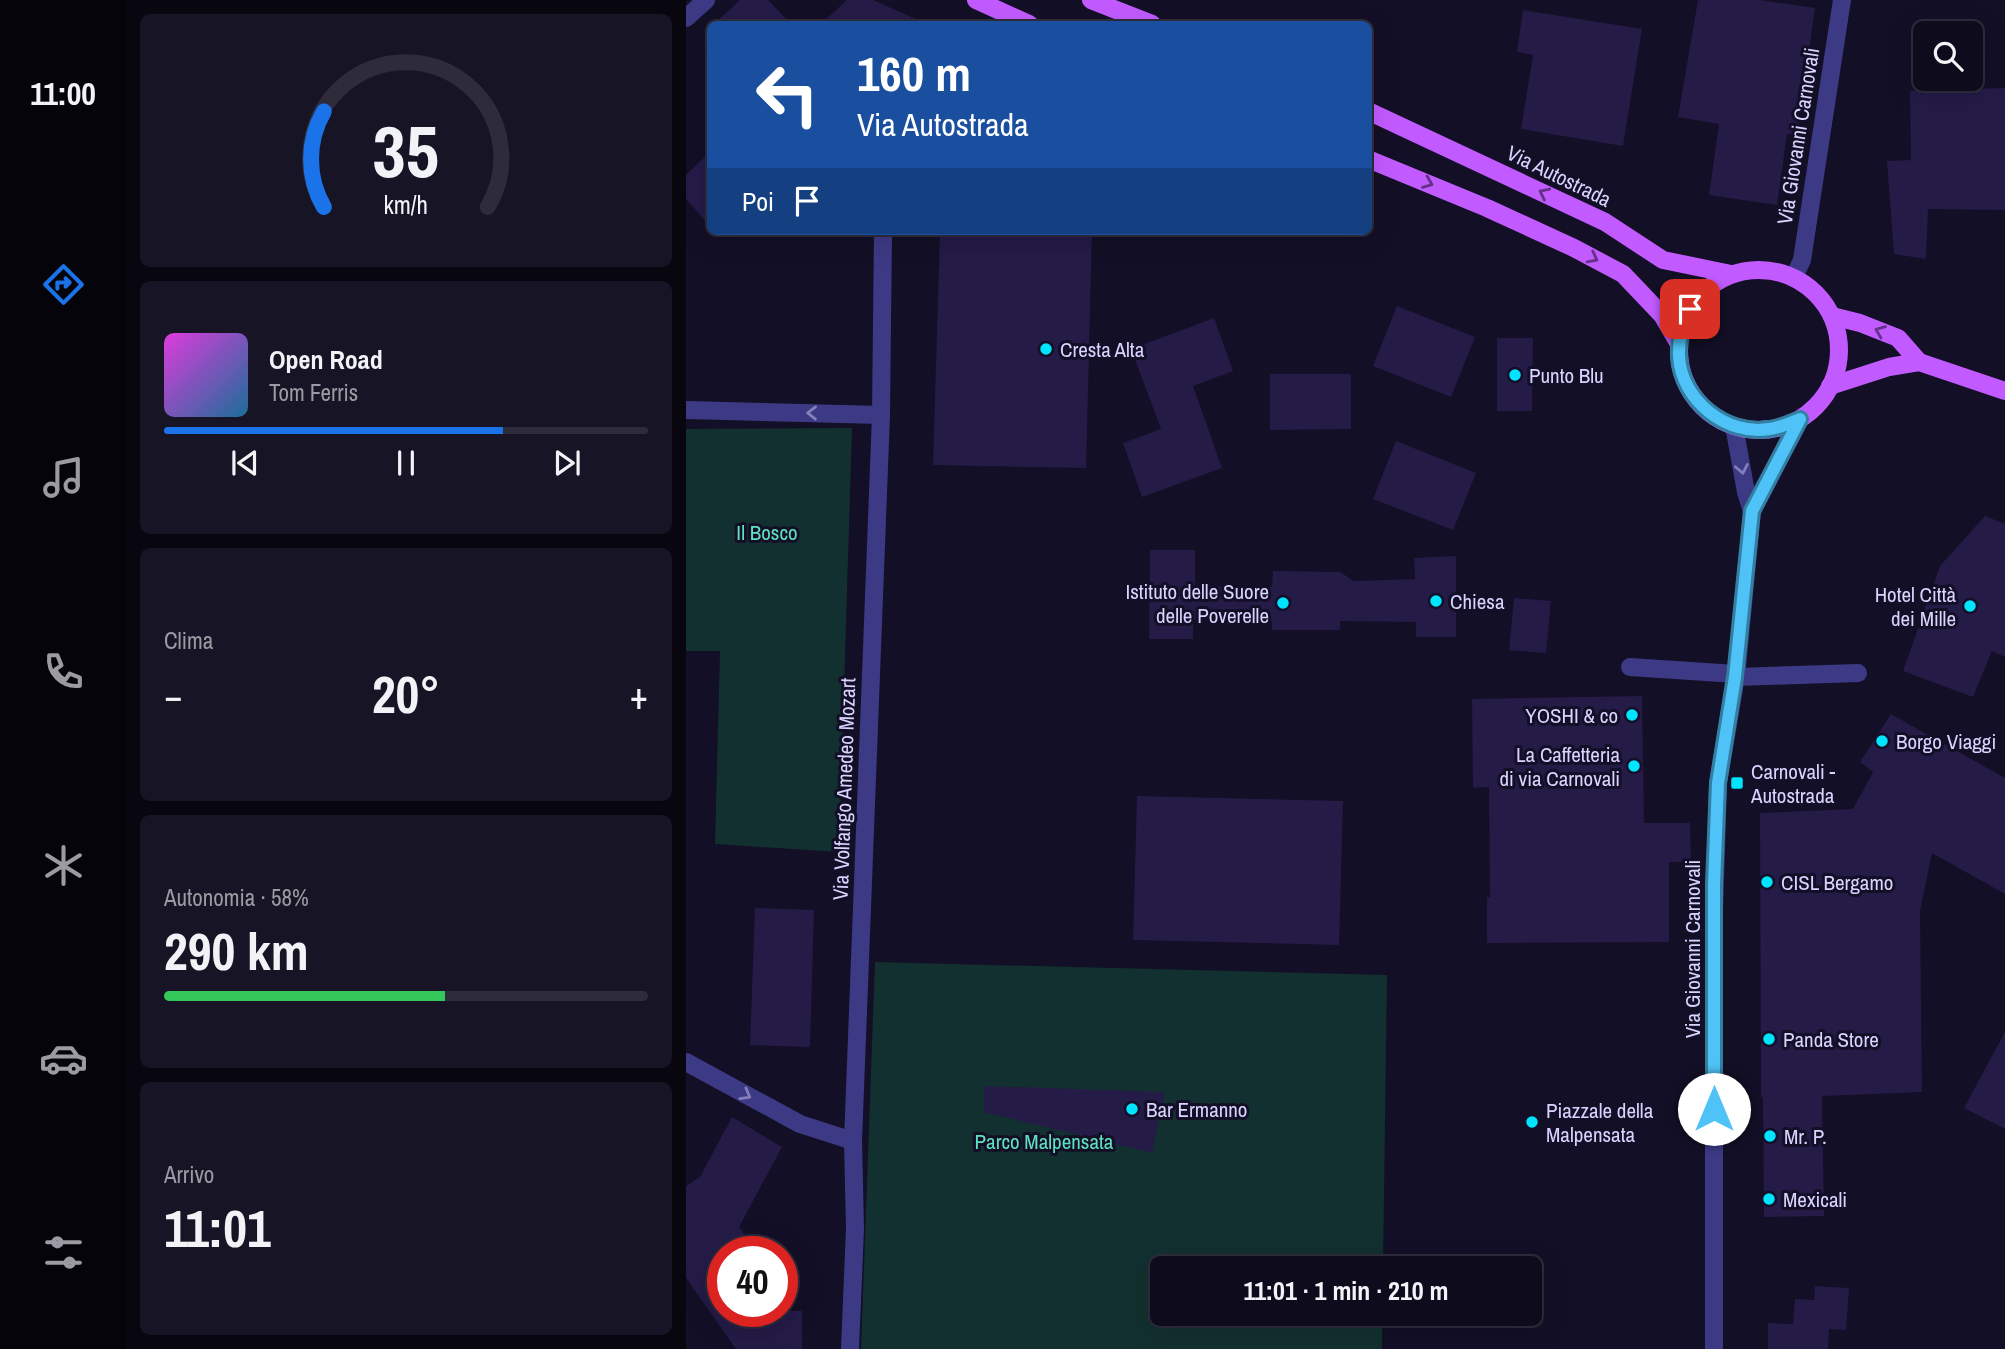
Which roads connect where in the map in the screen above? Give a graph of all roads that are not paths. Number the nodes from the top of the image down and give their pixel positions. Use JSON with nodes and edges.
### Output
{"nodes":[{"id":1,"x":706,"y":0,"type":"edge"},
{"id":2,"x":976,"y":0,"type":"edge"},
{"id":3,"x":1091,"y":0,"type":"edge"},
{"id":4,"x":1842,"y":0,"type":"edge"},
{"id":5,"x":686,"y":18,"type":"edge"},
{"id":6,"x":1022,"y":21,"type":"edge"},
{"id":7,"x":1144,"y":21,"type":"edge"},
{"id":8,"x":1372,"y":113,"type":"edge"},
{"id":9,"x":1372,"y":161,"type":"edge"},
{"id":10,"x":883,"y":235,"type":"edge"},
{"id":11,"x":1731,"y":274,"type":"junction"},
{"id":12,"x":1794,"y":277,"type":"junction"},
{"id":13,"x":1832,"y":316,"type":"junction"},
{"id":14,"x":1679,"y":344,"type":"junction"},
{"id":15,"x":1919,"y":362,"type":"junction"},
{"id":16,"x":1830,"y":386,"type":"junction"},
{"id":17,"x":2005,"y":391,"type":"edge"},
{"id":18,"x":686,"y":410,"type":"edge"},
{"id":19,"x":881,"y":415,"type":"junction"},
{"id":20,"x":1800,"y":419,"type":"junction"},
{"id":21,"x":1734,"y":426,"type":"junction"},
{"id":22,"x":1752,"y":511,"type":"junction"},
{"id":23,"x":1630,"y":667,"type":"dead end"},
{"id":24,"x":1858,"y":673,"type":"dead end"},
{"id":25,"x":1736,"y":676,"type":"junction"},
{"id":26,"x":686,"y":1062,"type":"edge"},
{"id":27,"x":853,"y":1141,"type":"junction"},
{"id":28,"x":850,"y":1349,"type":"edge"},
{"id":29,"x":1714,"y":1349,"type":"edge"}],
"edges":[{"from":1,"to":5,"type":"street"},
{"from":2,"to":6,"type":"main road"},
{"from":3,"to":7,"type":"main road"},
{"from":4,"to":12,"type":"street","name":"Via Giovanni Carnovali"},
{"from":11,"to":8,"type":"main road","name":"Via Autostrada","one_way":true},
{"from":9,"to":14,"type":"main road","name":"Via Autostrada","one_way":true},
{"from":10,"to":19,"type":"street","name":"Via Volfango Amedeo Mozart"},
{"from":11,"to":12,"type":"main road","name":"Via Autostrada"},
{"from":11,"to":14,"type":"main road","name":"Via Autostrada"},
{"from":12,"to":13,"type":"main road","name":"Via Autostrada"},
{"from":15,"to":13,"type":"main road","one_way":true},
{"from":13,"to":16,"type":"main road","name":"Via Autostrada"},
{"from":14,"to":21,"type":"main road","name":"Via Autostrada"},
{"from":15,"to":16,"type":"main road"},
{"from":15,"to":17,"type":"main road"},
{"from":16,"to":20,"type":"main road","name":"Via Autostrada"},
{"from":19,"to":18,"type":"street","one_way":true},
{"from":19,"to":27,"type":"street","name":"Via Volfango Amedeo Mozart"},
{"from":20,"to":21,"type":"main road","name":"Via Autostrada"},
{"from":20,"to":22,"type":"street","name":"Via Giovanni Carnovali"},
{"from":21,"to":22,"type":"street","name":"Via Giovanni Carnovali","one_way":true},
{"from":22,"to":25,"type":"street","name":"Via Giovanni Carnovali"},
{"from":23,"to":25,"type":"street"},
{"from":24,"to":25,"type":"street"},
{"from":25,"to":29,"type":"street","name":"Via Giovanni Carnovali"},
{"from":26,"to":27,"type":"street","one_way":true},
{"from":27,"to":28,"type":"street","name":"Via Volfango Amedeo Mozart"}]}
